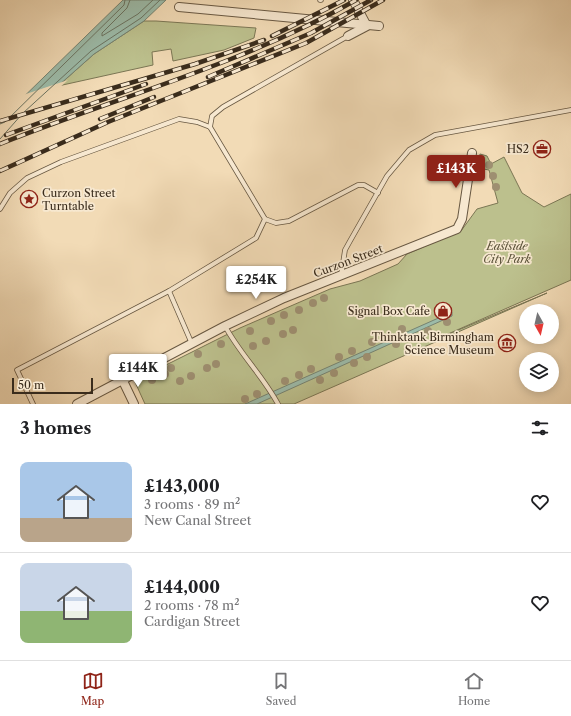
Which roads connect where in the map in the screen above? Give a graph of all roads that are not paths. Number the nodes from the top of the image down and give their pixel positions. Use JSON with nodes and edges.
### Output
{"nodes":[{"id":1,"x":353,"y":0,"type":"edge"},
{"id":2,"x":179,"y":7,"type":"dead end"},
{"id":3,"x":367,"y":26,"type":"junction"},
{"id":4,"x":379,"y":26,"type":"dead end"},
{"id":5,"x":348,"y":36,"type":"joint"},
{"id":6,"x":571,"y":110,"type":"edge"},
{"id":7,"x":210,"y":127,"type":"junction"},
{"id":8,"x":472,"y":153,"type":"dead end"},
{"id":9,"x":378,"y":193,"type":"junction"},
{"id":10,"x":0,"y":210,"type":"edge"},
{"id":11,"x":265,"y":219,"type":"junction"},
{"id":12,"x":341,"y":276,"type":"junction"},
{"id":13,"x":168,"y":291,"type":"junction"},
{"id":14,"x":225,"y":326,"type":"junction"},
{"id":15,"x":192,"y":344,"type":"junction"},
{"id":16,"x":123,"y":381,"type":"junction"},
{"id":17,"x":33,"y":404,"type":"edge"},
{"id":18,"x":77,"y":404,"type":"edge"},
{"id":19,"x":134,"y":404,"type":"edge"},
{"id":20,"x":278,"y":404,"type":"edge"}],
"edges":[{"from":1,"to":3,"type":"street"},
{"from":2,"to":3,"type":"street"},
{"from":3,"to":4,"type":"street"},
{"from":3,"to":5,"type":"street"},
{"from":5,"to":7,"type":"lane"},
{"from":6,"to":9,"type":"lane"},
{"from":7,"to":10,"type":"lane"},
{"from":7,"to":11,"type":"lane"},
{"from":8,"to":12,"type":"street","name":"Curzon Street"},
{"from":9,"to":11,"type":"lane"},
{"from":9,"to":12,"type":"lane"},
{"from":11,"to":13,"type":"lane"},
{"from":12,"to":14,"type":"street","name":"Curzon Street"},
{"from":13,"to":15,"type":"lane"},
{"from":13,"to":17,"type":"lane"},
{"from":14,"to":15,"type":"street","name":"Curzon Street"},
{"from":14,"to":20,"type":"lane"},
{"from":15,"to":16,"type":"street","name":"Curzon Street"},
{"from":16,"to":18,"type":"street","name":"Curzon Street"},
{"from":16,"to":19,"type":"street"}]}
